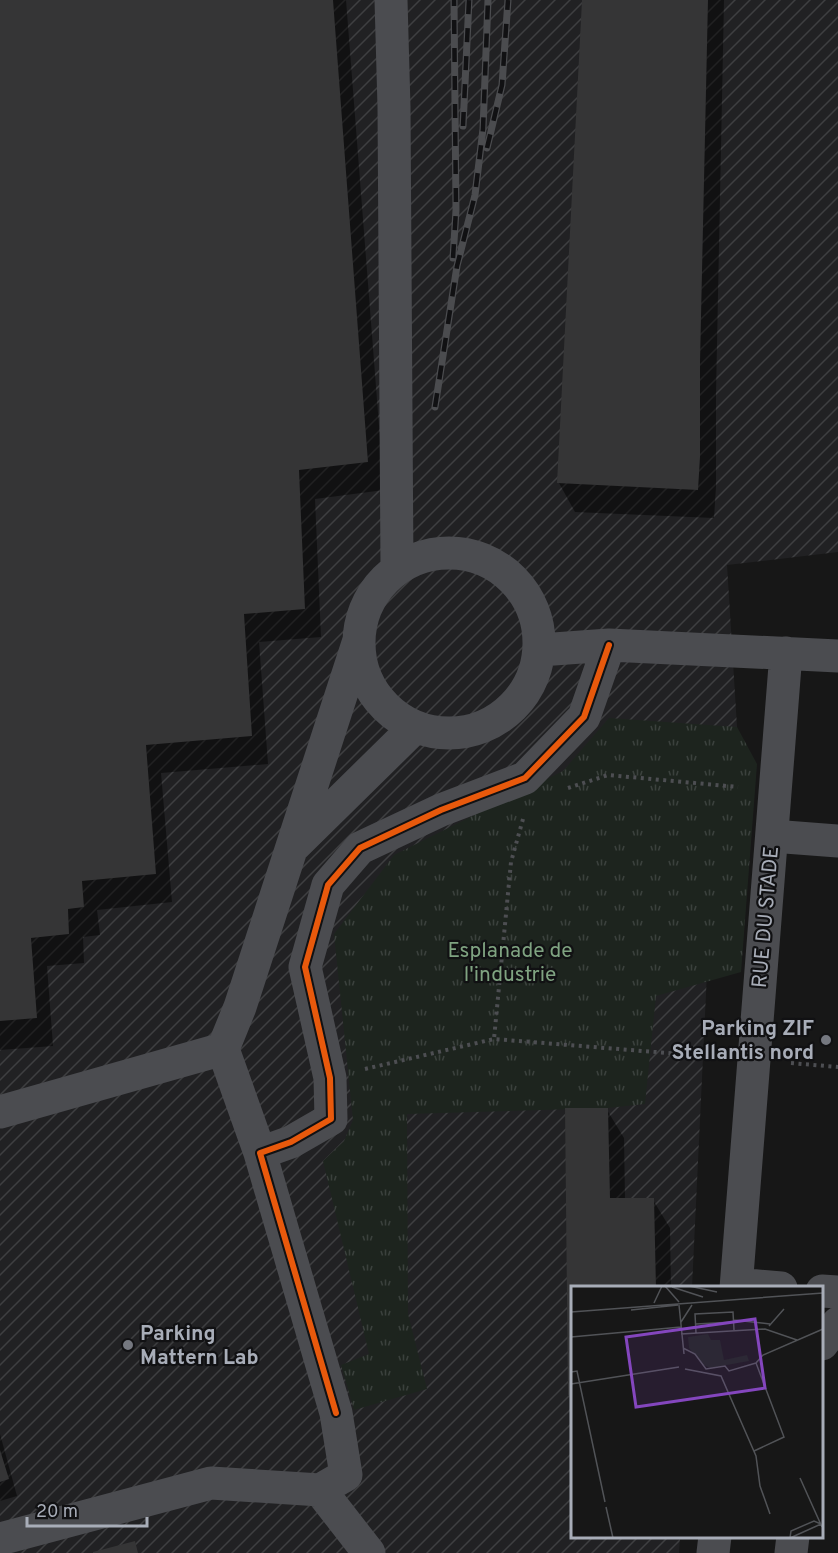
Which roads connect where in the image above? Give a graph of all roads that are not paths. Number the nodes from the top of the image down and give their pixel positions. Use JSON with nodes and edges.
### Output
{"nodes":[{"id":1,"x":391,"y":0,"type":"edge"},
{"id":2,"x":397,"y":569,"type":"junction"},
{"id":3,"x":359,"y":640,"type":"junction"},
{"id":4,"x":609,"y":645,"type":"junction"},
{"id":5,"x":540,"y":650,"type":"junction"},
{"id":6,"x":786,"y":654,"type":"junction"},
{"id":7,"x":838,"y":656,"type":"edge"},
{"id":8,"x":415,"y":727,"type":"junction"},
{"id":9,"x":772,"y":836,"type":"junction"},
{"id":10,"x":838,"y":841,"type":"edge"},
{"id":11,"x":292,"y":849,"type":"junction"},
{"id":12,"x":223,"y":1049,"type":"junction"},
{"id":13,"x":0,"y":1112,"type":"edge"},
{"id":14,"x":260,"y":1153,"type":"junction"},
{"id":15,"x":736,"y":1286,"type":"edge"},
{"id":16,"x":823,"y":1291,"type":"edge"},
{"id":17,"x":838,"y":1292,"type":"edge"},
{"id":18,"x":838,"y":1323,"type":"edge"},
{"id":19,"x":823,"y":1343,"type":"edge"},
{"id":20,"x":320,"y":1490,"type":"junction"},
{"id":21,"x":715,"y":1538,"type":"edge"},
{"id":22,"x":793,"y":1538,"type":"edge"},
{"id":23,"x":0,"y":1539,"type":"edge"},
{"id":24,"x":369,"y":1553,"type":"edge"},
{"id":25,"x":713,"y":1553,"type":"edge"},
{"id":26,"x":791,"y":1553,"type":"edge"}],
"edges":[{"from":1,"to":2,"type":"street"},
{"from":2,"to":3,"type":"street"},
{"from":2,"to":5,"type":"street"},
{"from":3,"to":8,"type":"street"},
{"from":3,"to":11,"type":"street"},
{"from":4,"to":5,"type":"street"},
{"from":4,"to":6,"type":"street"},
{"from":4,"to":14,"type":"street"},
{"from":5,"to":8,"type":"street"},
{"from":6,"to":7,"type":"street"},
{"from":6,"to":9,"type":"street","name":"RUE DU STADE"},
{"from":8,"to":11,"type":"street"},
{"from":9,"to":10,"type":"street"},
{"from":9,"to":15,"type":"street","name":"RUE DU STADE"},
{"from":11,"to":12,"type":"street"},
{"from":12,"to":13,"type":"street"},
{"from":12,"to":14,"type":"street"},
{"from":14,"to":20,"type":"street"},
{"from":16,"to":17,"type":"street"},
{"from":18,"to":19,"type":"street"},
{"from":20,"to":23,"type":"street"},
{"from":20,"to":24,"type":"street"},
{"from":21,"to":25,"type":"street"},
{"from":22,"to":26,"type":"street"}]}
